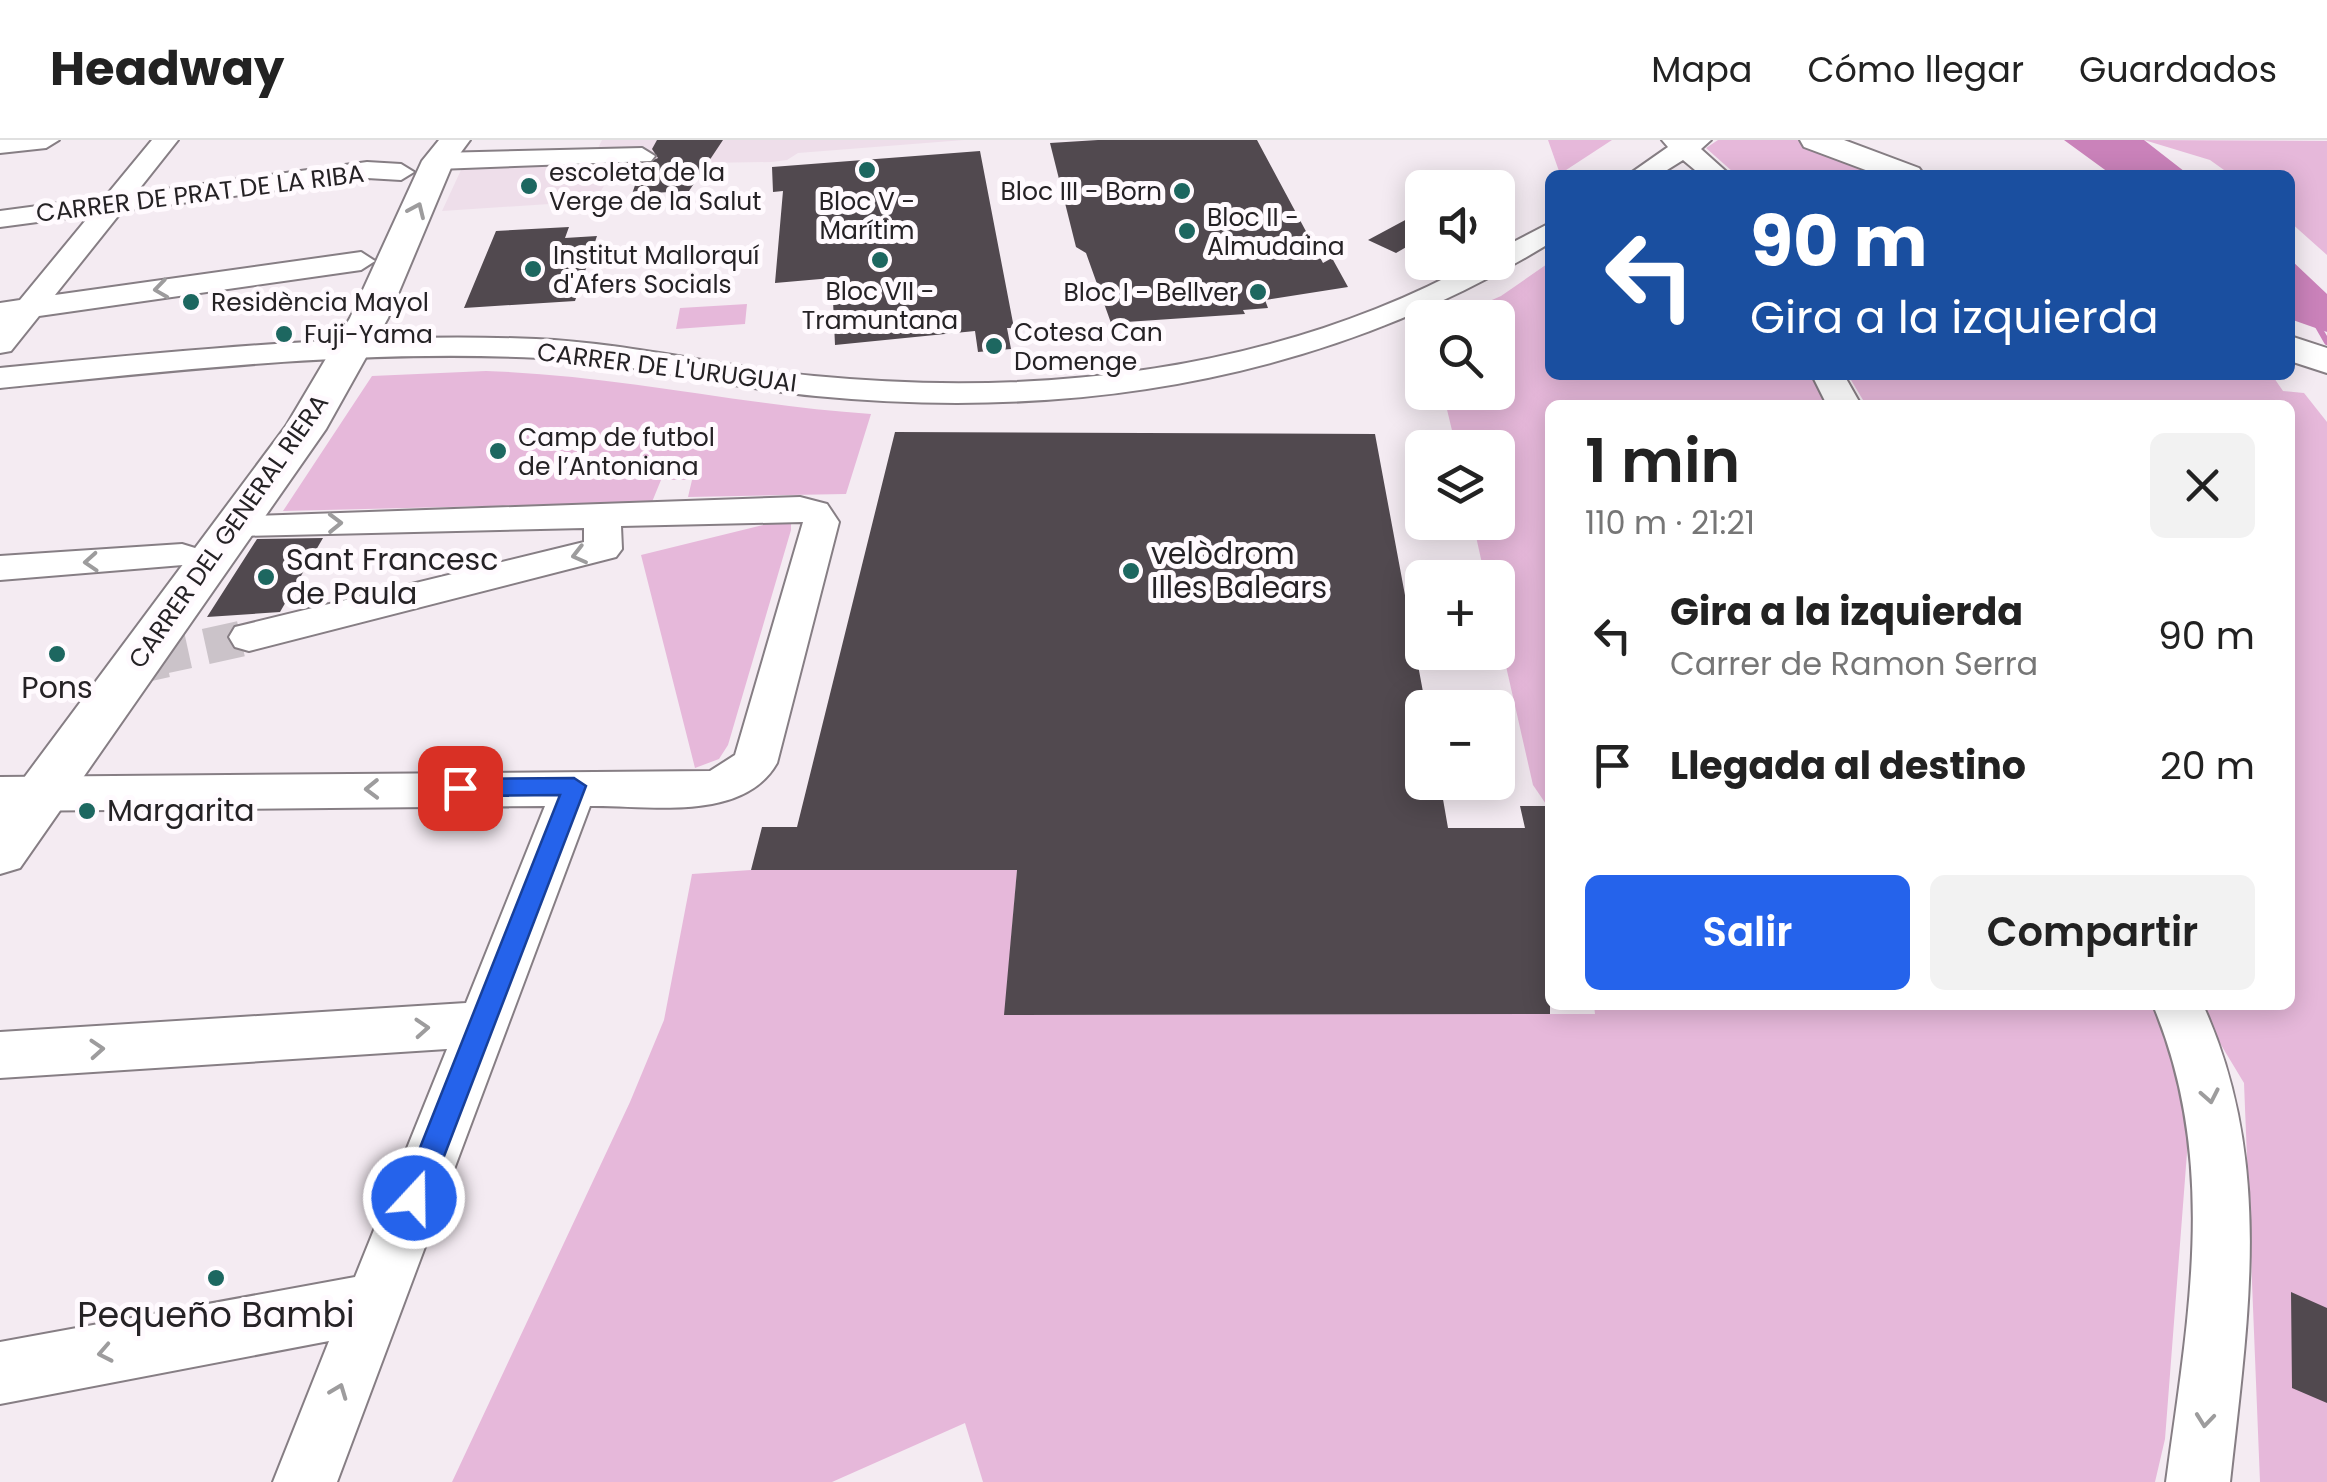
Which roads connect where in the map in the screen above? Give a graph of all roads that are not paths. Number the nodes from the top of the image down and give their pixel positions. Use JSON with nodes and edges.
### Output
{"nodes":[{"id":1,"x":46,"y":140,"type":"edge"},
{"id":2,"x":165,"y":140,"type":"edge"},
{"id":3,"x":1815,"y":140,"type":"edge"},
{"id":4,"x":1858,"y":140,"type":"edge"},
{"id":5,"x":1681,"y":142,"type":"edge"},
{"id":6,"x":0,"y":144,"type":"edge"},
{"id":7,"x":439,"y":147,"type":"edge"},
{"id":8,"x":642,"y":156,"type":"dead end"},
{"id":9,"x":1622,"y":170,"type":"edge"},
{"id":10,"x":1648,"y":170,"type":"edge"},
{"id":11,"x":1709,"y":170,"type":"edge"},
{"id":12,"x":1895,"y":170,"type":"edge"},
{"id":13,"x":1932,"y":170,"type":"edge"},
{"id":14,"x":401,"y":172,"type":"junction"},
{"id":15,"x":114,"y":204,"type":"junction"},
{"id":16,"x":1545,"y":215,"type":"edge"},
{"id":17,"x":0,"y":219,"type":"edge"},
{"id":18,"x":1515,"y":234,"type":"edge"},
{"id":19,"x":1545,"y":234,"type":"edge"},
{"id":20,"x":361,"y":261,"type":"junction"},
{"id":21,"x":1431,"y":280,"type":"edge"},
{"id":22,"x":15,"y":310,"type":"edge"},
{"id":23,"x":2295,"y":333,"type":"edge"},
{"id":24,"x":0,"y":344,"type":"edge"},
{"id":25,"x":2327,"y":344,"type":"edge"},
{"id":26,"x":334,"y":348,"type":"junction"},
{"id":27,"x":2295,"y":350,"type":"edge"},
{"id":28,"x":2327,"y":361,"type":"edge"},
{"id":29,"x":0,"y":378,"type":"edge"},
{"id":30,"x":602,"y":516,"type":"junction"},
{"id":31,"x":238,"y":525,"type":"junction"},
{"id":32,"x":182,"y":556,"type":"junction"},
{"id":33,"x":0,"y":568,"type":"edge"},
{"id":34,"x":250,"y":636,"type":"tunnel mouth"},
{"id":35,"x":574,"y":786,"type":"junction"},
{"id":36,"x":13,"y":798,"type":"edge"},
{"id":37,"x":0,"y":852,"type":"edge"},
{"id":38,"x":2180,"y":1010,"type":"edge"},
{"id":39,"x":482,"y":1024,"type":"junction"},
{"id":40,"x":0,"y":1056,"type":"edge"},
{"id":41,"x":373,"y":1303,"type":"junction"},
{"id":42,"x":0,"y":1373,"type":"edge"},
{"id":43,"x":304,"y":1482,"type":"edge"},
{"id":44,"x":2198,"y":1482,"type":"edge"}],
"edges":[{"from":1,"to":6,"type":"street"},
{"from":2,"to":15,"type":"street"},
{"from":3,"to":12,"type":"main road"},
{"from":4,"to":13,"type":"main road"},
{"from":5,"to":9,"type":"street"},
{"from":5,"to":10,"type":"street"},
{"from":5,"to":11,"type":"street"},
{"from":7,"to":8,"type":"street"},
{"from":7,"to":14,"type":"main road","name":"CARRER DEL GENERAL RIERA"},
{"from":26,"to":7,"type":"main road","name":"CARRER DEL GENERAL RIERA","one_way":true},
{"from":14,"to":15,"type":"street","name":"CARRER DE PRAT DE LA RIBA"},
{"from":14,"to":20,"type":"main road","name":"CARRER DEL GENERAL RIERA"},
{"from":15,"to":17,"type":"street","name":"CARRER DE PRAT DE LA RIBA"},
{"from":15,"to":22,"type":"street"},
{"from":16,"to":18,"type":"street"},
{"from":19,"to":26,"type":"street","name":"CARRER DE L'URUGUAI"},
{"from":20,"to":22,"type":"street","one_way":true},
{"from":20,"to":26,"type":"main road","name":"CARRER DEL GENERAL RIERA"},
{"from":21,"to":26,"type":"street","name":"CARRER DE L'URUGUAI"},
{"from":22,"to":24,"type":"street"},
{"from":23,"to":25,"type":"main road"},
{"from":26,"to":29,"type":"street"},
{"from":26,"to":31,"type":"main road","name":"CARRER DEL GENERAL RIERA"},
{"from":26,"to":32,"type":"main road","name":"CARRER DEL GENERAL RIERA"},
{"from":27,"to":28,"type":"main road"},
{"from":31,"to":30,"type":"street","one_way":true},
{"from":30,"to":34,"type":"street","one_way":true},
{"from":30,"to":35,"type":"street"},
{"from":31,"to":36,"type":"main road","name":"CARRER DEL GENERAL RIERA"},
{"from":32,"to":33,"type":"street","one_way":true},
{"from":32,"to":36,"type":"main road","name":"CARRER DEL GENERAL RIERA"},
{"from":35,"to":36,"type":"street","one_way":true},
{"from":35,"to":39,"type":"street"},
{"from":36,"to":37,"type":"main road","name":"CARRER DEL GENERAL RIERA"},
{"from":38,"to":44,"type":"street","one_way":true},
{"from":40,"to":39,"type":"street","one_way":true},
{"from":39,"to":41,"type":"street"},
{"from":41,"to":42,"type":"street","one_way":true},
{"from":43,"to":41,"type":"street","one_way":true}]}
